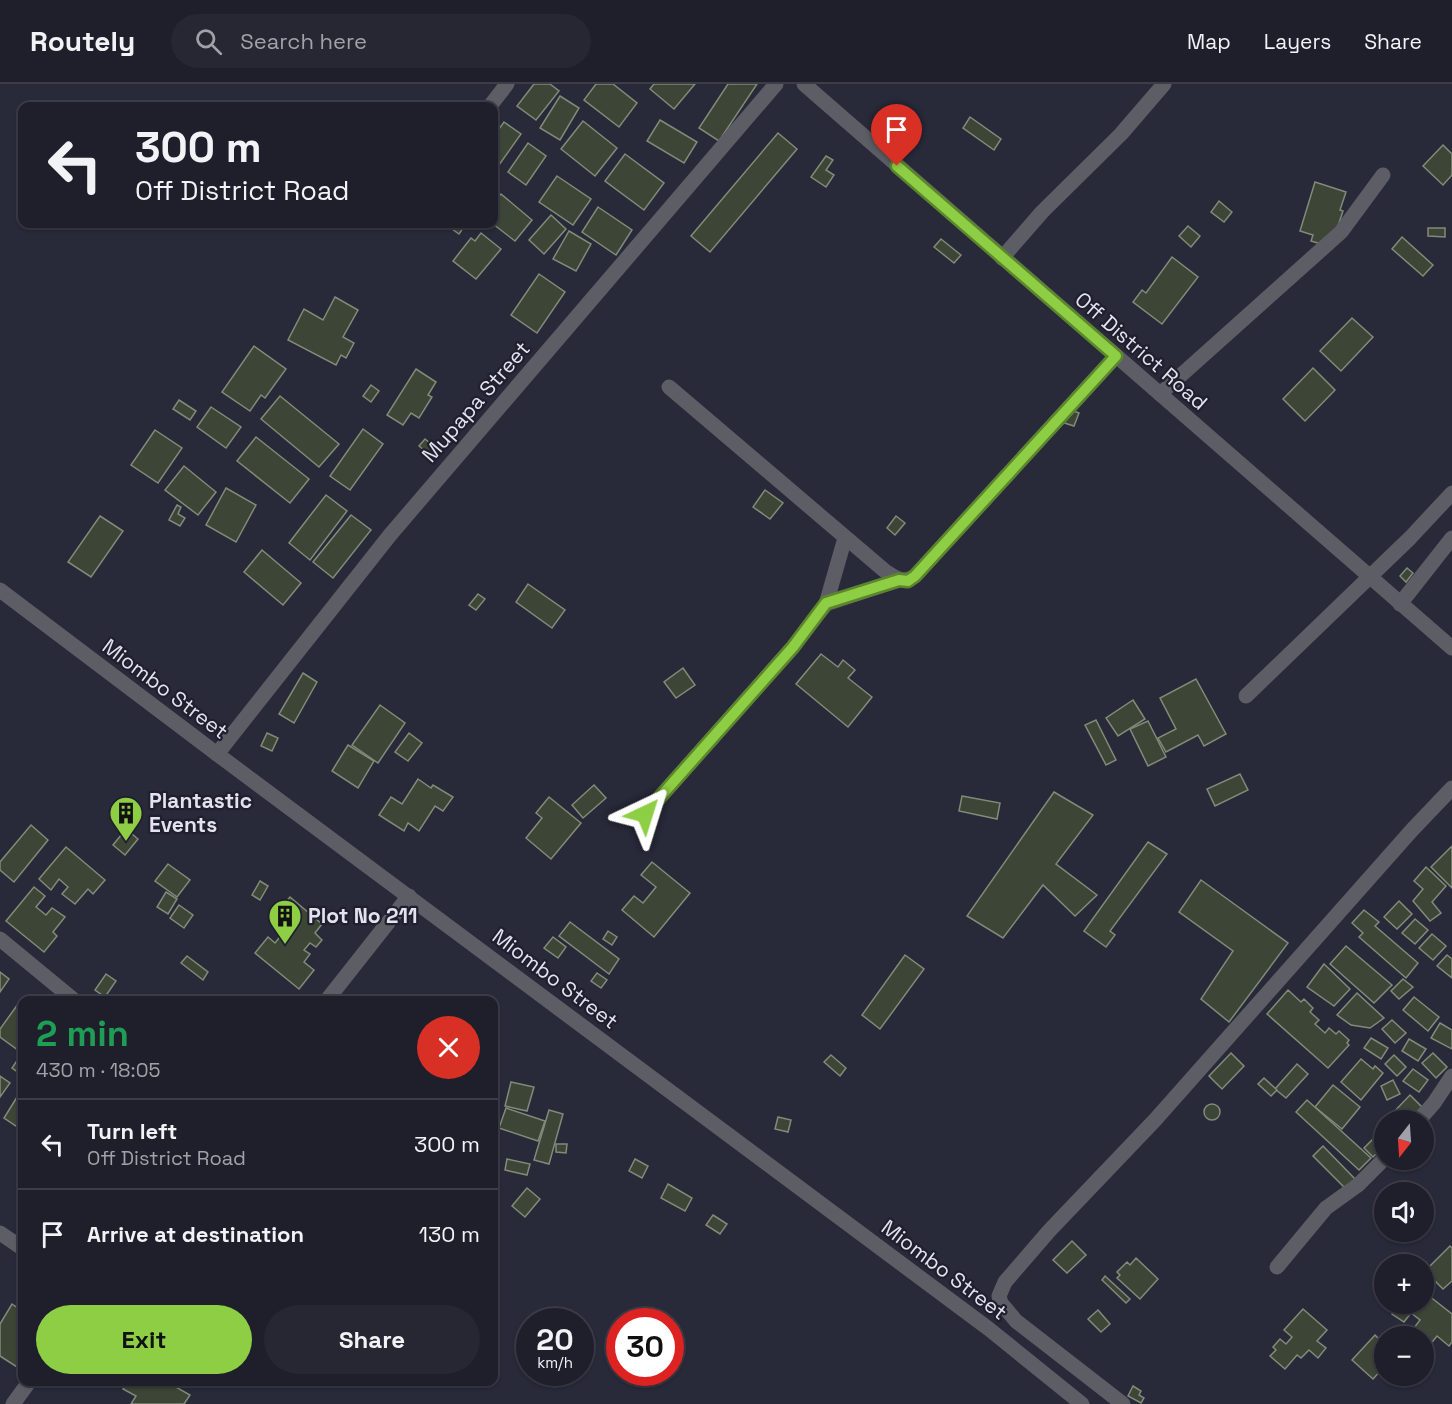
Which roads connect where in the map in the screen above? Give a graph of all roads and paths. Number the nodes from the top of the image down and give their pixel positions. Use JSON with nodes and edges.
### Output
{"nodes":[{"id":1,"x":507,"y":84,"type":"edge"},
{"id":2,"x":776,"y":84,"type":"edge"},
{"id":3,"x":804,"y":84,"type":"edge"},
{"id":4,"x":1164,"y":84,"type":"edge"},
{"id":5,"x":493,"y":102,"type":"edge"},
{"id":6,"x":1383,"y":175,"type":"dead end"},
{"id":7,"x":1002,"y":258,"type":"junction"},
{"id":8,"x":1116,"y":356,"type":"junction"},
{"id":9,"x":669,"y":387,"type":"dead end"},
{"id":10,"x":1160,"y":394,"type":"junction"},
{"id":11,"x":1452,"y":493,"type":"edge"},
{"id":12,"x":845,"y":538,"type":"junction"},
{"id":13,"x":1452,"y":538,"type":"edge"},
{"id":14,"x":1370,"y":576,"type":"junction"},
{"id":15,"x":899,"y":580,"type":"junction"},
{"id":16,"x":0,"y":590,"type":"edge"},
{"id":17,"x":826,"y":603,"type":"junction"},
{"id":18,"x":1400,"y":604,"type":"junction"},
{"id":19,"x":1452,"y":648,"type":"edge"},
{"id":20,"x":1246,"y":696,"type":"dead end"},
{"id":21,"x":217,"y":754,"type":"junction"},
{"id":22,"x":1452,"y":788,"type":"edge"},
{"id":23,"x":645,"y":814,"type":"dead end"},
{"id":24,"x":409,"y":896,"type":"junction"},
{"id":25,"x":0,"y":939,"type":"edge"},
{"id":26,"x":69,"y":996,"type":"edge"},
{"id":27,"x":330,"y":996,"type":"edge"},
{"id":28,"x":1452,"y":1076,"type":"edge"},
{"id":29,"x":1428,"y":1110,"type":"edge"},
{"id":30,"x":1374,"y":1169,"type":"edge"},
{"id":31,"x":0,"y":1233,"type":"edge"},
{"id":32,"x":18,"y":1245,"type":"edge"},
{"id":33,"x":1277,"y":1268,"type":"dead end"},
{"id":34,"x":27,"y":1386,"type":"edge"},
{"id":35,"x":13,"y":1404,"type":"edge"},
{"id":36,"x":1082,"y":1404,"type":"edge"},
{"id":37,"x":1124,"y":1404,"type":"edge"}],
"edges":[{"from":1,"to":5,"type":"street"},
{"from":2,"to":21,"type":"street","name":"Mupapa Street"},
{"from":3,"to":7,"type":"street","name":"Off District Road"},
{"from":4,"to":7,"type":"street"},
{"from":6,"to":10,"type":"street"},
{"from":7,"to":8,"type":"street","name":"Off District Road"},
{"from":8,"to":10,"type":"street","name":"Off District Road"},
{"from":8,"to":15,"type":"street"},
{"from":9,"to":12,"type":"street"},
{"from":10,"to":14,"type":"street","name":"Off District Road"},
{"from":11,"to":14,"type":"street"},
{"from":12,"to":15,"type":"street"},
{"from":12,"to":17,"type":"street"},
{"from":13,"to":18,"type":"street"},
{"from":14,"to":18,"type":"street","name":"Off District Road"},
{"from":14,"to":20,"type":"street"},
{"from":15,"to":17,"type":"street"},
{"from":16,"to":21,"type":"street","name":"Miombo Street"},
{"from":17,"to":23,"type":"street"},
{"from":18,"to":19,"type":"street","name":"Off District Road"},
{"from":21,"to":24,"type":"street","name":"Miombo Street"},
{"from":22,"to":37,"type":"street"},
{"from":24,"to":27,"type":"street"},
{"from":24,"to":36,"type":"street","name":"Miombo Street"},
{"from":25,"to":26,"type":"street"},
{"from":28,"to":29,"type":"street"},
{"from":30,"to":33,"type":"street"},
{"from":31,"to":32,"type":"street"},
{"from":34,"to":35,"type":"street"}]}
